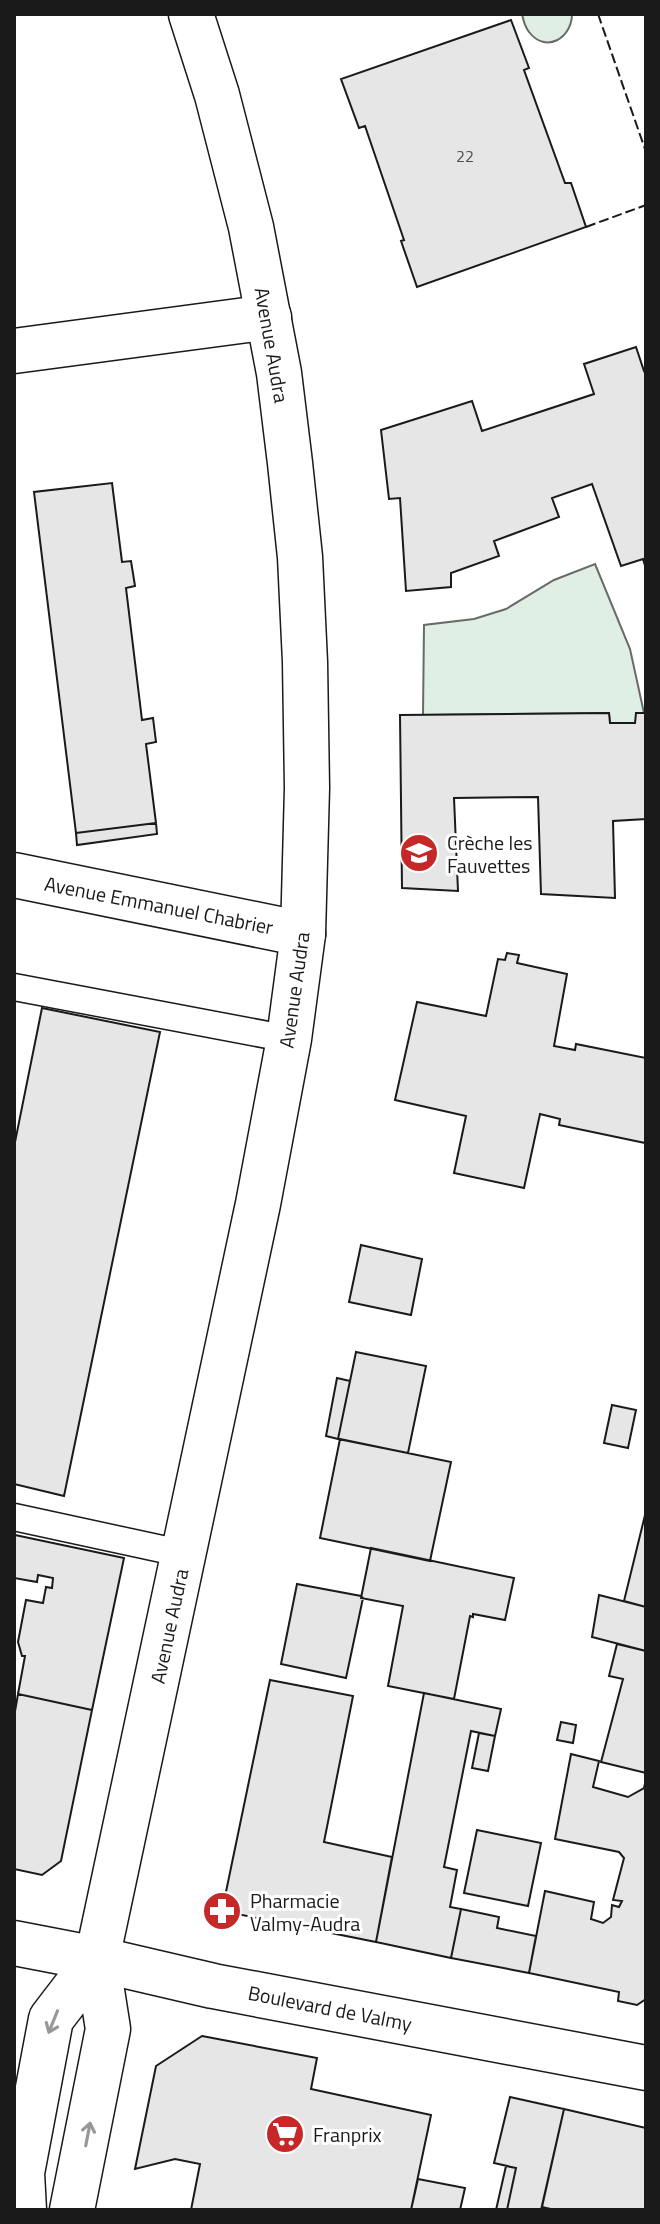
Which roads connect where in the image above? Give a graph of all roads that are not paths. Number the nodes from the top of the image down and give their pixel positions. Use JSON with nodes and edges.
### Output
{"nodes":[{"id":1,"x":191,"y":14,"type":"edge"},
{"id":2,"x":269,"y":317,"type":"junction"},
{"id":3,"x":14,"y":351,"type":"edge"},
{"id":4,"x":14,"y":875,"type":"edge"},
{"id":5,"x":303,"y":934,"type":"junction"},
{"id":6,"x":14,"y":987,"type":"edge"},
{"id":7,"x":289,"y":1039,"type":"junction"},
{"id":8,"x":14,"y":1517,"type":"edge"},
{"id":9,"x":185,"y":1554,"type":"junction"},
{"id":10,"x":14,"y":1943,"type":"edge"},
{"id":11,"x":97,"y":1959,"type":"junction"},
{"id":12,"x":646,"y":2068,"type":"edge"},
{"id":13,"x":24,"y":2210,"type":"edge"},
{"id":14,"x":72,"y":2210,"type":"edge"}],
"edges":[{"from":1,"to":2,"type":"street","name":"Avenue Audra"},
{"from":2,"to":3,"type":"street"},
{"from":2,"to":5,"type":"street","name":"Avenue Audra"},
{"from":4,"to":5,"type":"street","name":"Avenue Emmanuel Chabrier"},
{"from":5,"to":7,"type":"street","name":"Avenue Audra"},
{"from":6,"to":7,"type":"lane"},
{"from":7,"to":9,"type":"street","name":"Avenue Audra"},
{"from":8,"to":9,"type":"lane"},
{"from":9,"to":11,"type":"street","name":"Avenue Audra"},
{"from":10,"to":11,"type":"street","name":"Boulevard de Valmy"},
{"from":11,"to":12,"type":"street","name":"Boulevard de Valmy"},
{"from":11,"to":13,"type":"street","one_way":true},
{"from":14,"to":11,"type":"street","one_way":true}]}
